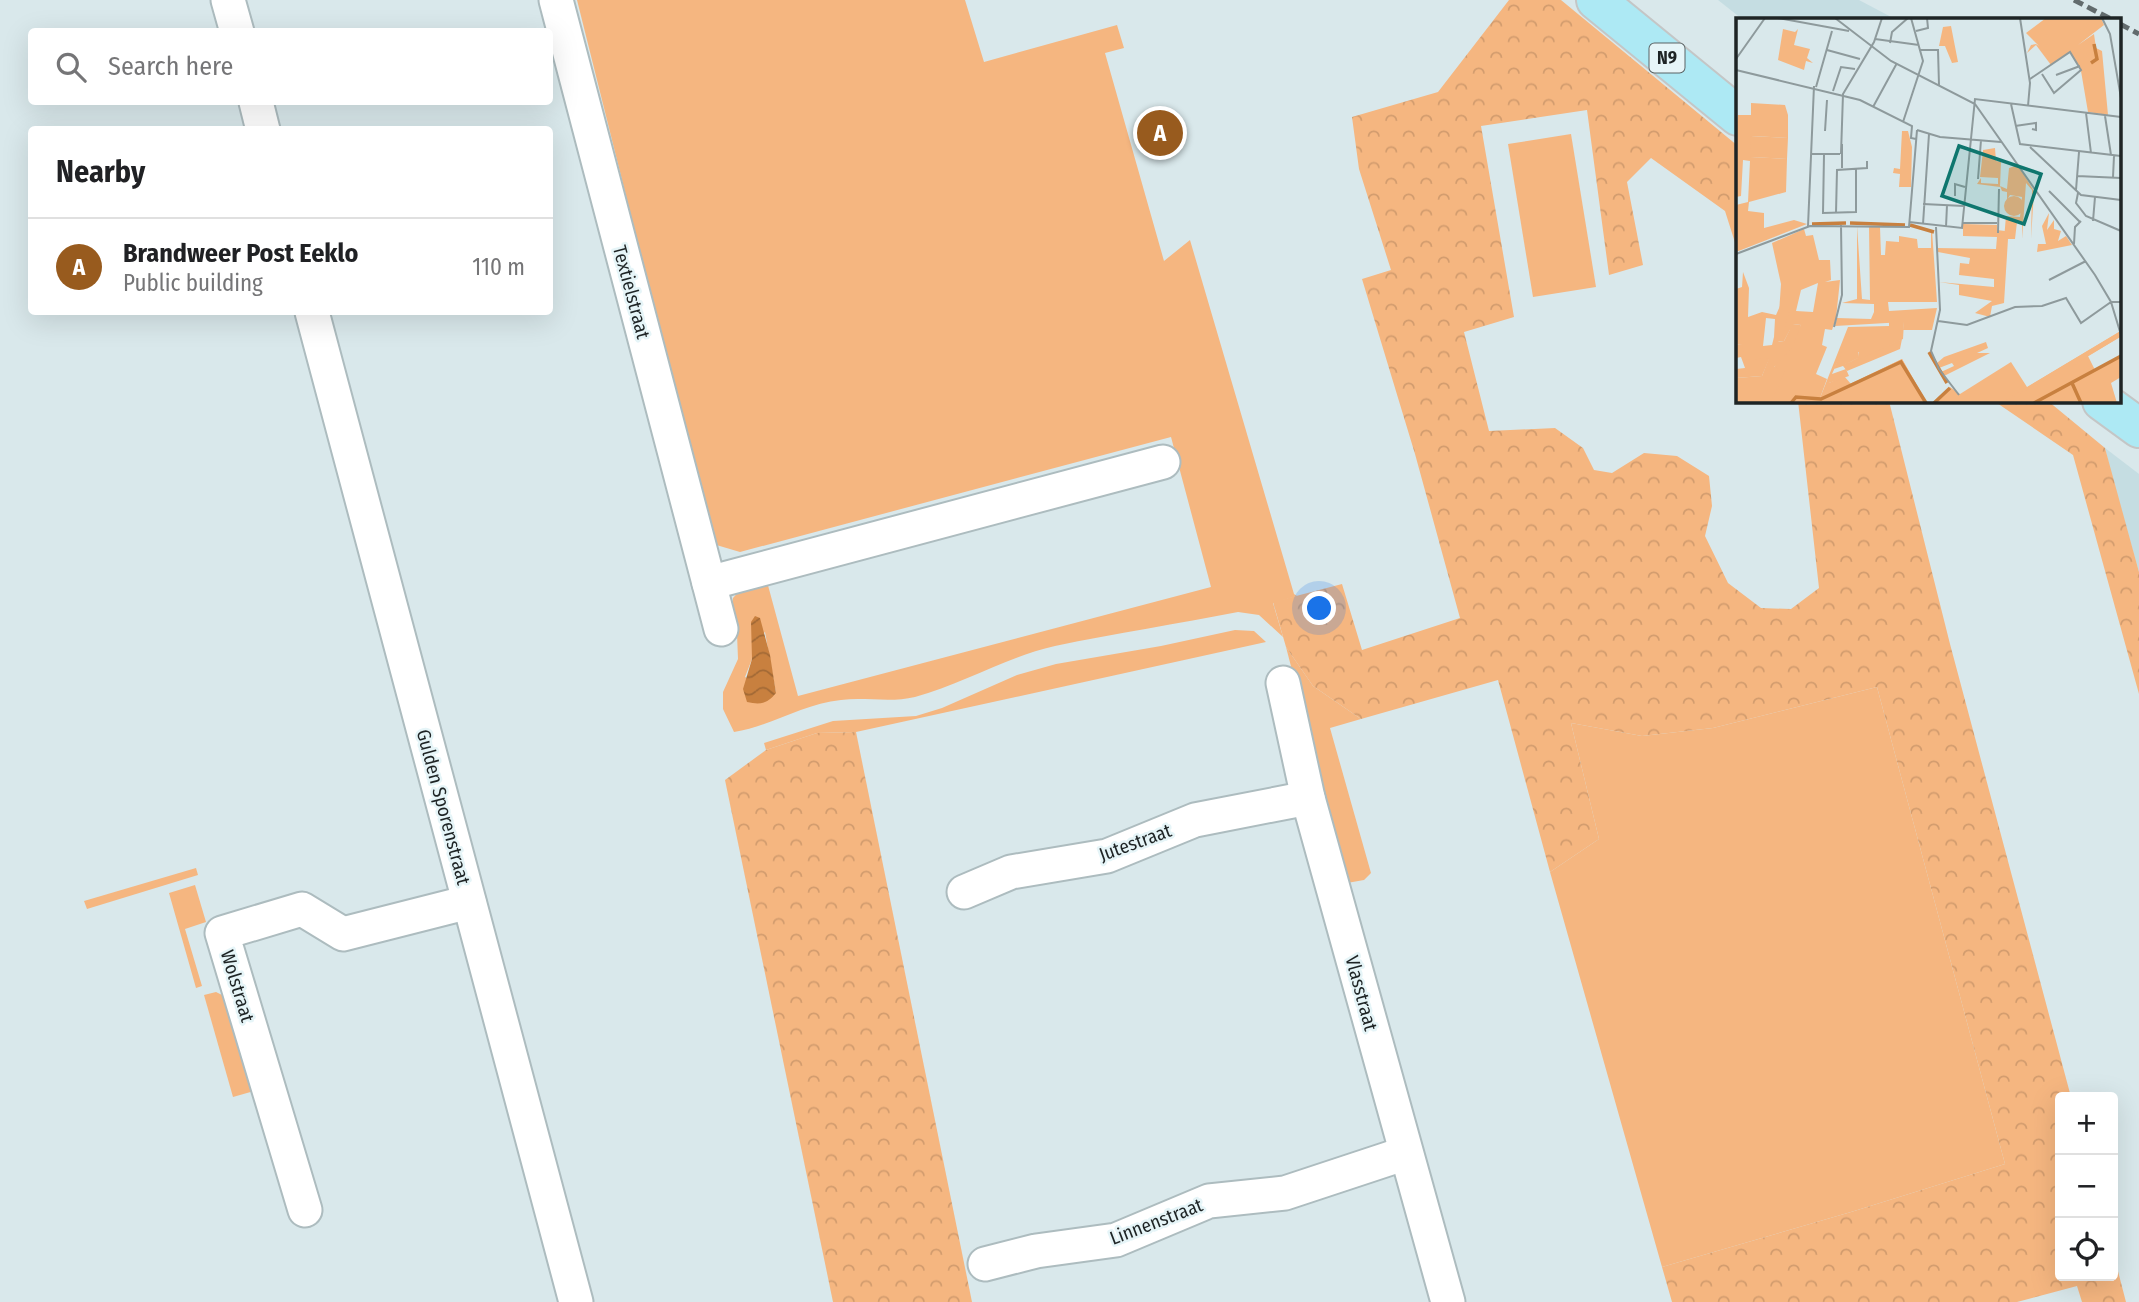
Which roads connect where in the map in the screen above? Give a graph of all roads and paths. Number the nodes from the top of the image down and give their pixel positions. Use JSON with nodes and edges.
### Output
{"nodes":[{"id":1,"x":228,"y":0,"type":"edge"},
{"id":2,"x":556,"y":0,"type":"edge"},
{"id":3,"x":1596,"y":0,"type":"edge"},
{"id":4,"x":1638,"y":0,"type":"edge"},
{"id":5,"x":236,"y":28,"type":"edge"},
{"id":6,"x":1736,"y":81,"type":"edge"},
{"id":7,"x":257,"y":105,"type":"edge"},
{"id":8,"x":1736,"y":115,"type":"edge"},
{"id":9,"x":262,"y":126,"type":"edge"},
{"id":10,"x":313,"y":315,"type":"edge"},
{"id":11,"x":2122,"y":385,"type":"edge"},
{"id":12,"x":2139,"y":397,"type":"edge"},
{"id":13,"x":2103,"y":402,"type":"edge"},
{"id":14,"x":2139,"y":428,"type":"edge"},
{"id":15,"x":1163,"y":462,"type":"dead end"},
{"id":16,"x":709,"y":583,"type":"junction"},
{"id":17,"x":721,"y":629,"type":"dead end"},
{"id":18,"x":1283,"y":683,"type":"dead end"},
{"id":19,"x":1308,"y":798,"type":"junction"},
{"id":20,"x":964,"y":892,"type":"dead end"},
{"id":21,"x":469,"y":902,"type":"junction"},
{"id":22,"x":1406,"y":1153,"type":"junction"},
{"id":23,"x":305,"y":1210,"type":"dead end"},
{"id":24,"x":985,"y":1265,"type":"dead end"},
{"id":25,"x":576,"y":1302,"type":"edge"},
{"id":26,"x":1448,"y":1302,"type":"edge"}],
"edges":[{"from":1,"to":5,"type":"street"},
{"from":2,"to":16,"type":"street","name":"Textielstraat"},
{"from":3,"to":8,"type":"main road","number":"N9"},
{"from":4,"to":6,"type":"main road","number":"N9"},
{"from":7,"to":9,"type":"street"},
{"from":10,"to":21,"type":"street","name":"Gulden Sporenstraat"},
{"from":11,"to":12,"type":"main road"},
{"from":13,"to":14,"type":"main road"},
{"from":15,"to":16,"type":"street"},
{"from":16,"to":17,"type":"street","name":"Textielstraat"},
{"from":18,"to":19,"type":"street","name":"Vlasstraat"},
{"from":19,"to":20,"type":"street","name":"Jutestraat"},
{"from":19,"to":22,"type":"street","name":"Vlasstraat"},
{"from":21,"to":23,"type":"street","name":"Wolstraat"},
{"from":21,"to":25,"type":"street","name":"Gulden Sporenstraat"},
{"from":22,"to":24,"type":"street","name":"Linnenstraat"},
{"from":22,"to":26,"type":"street","name":"Vlasstraat"}]}
